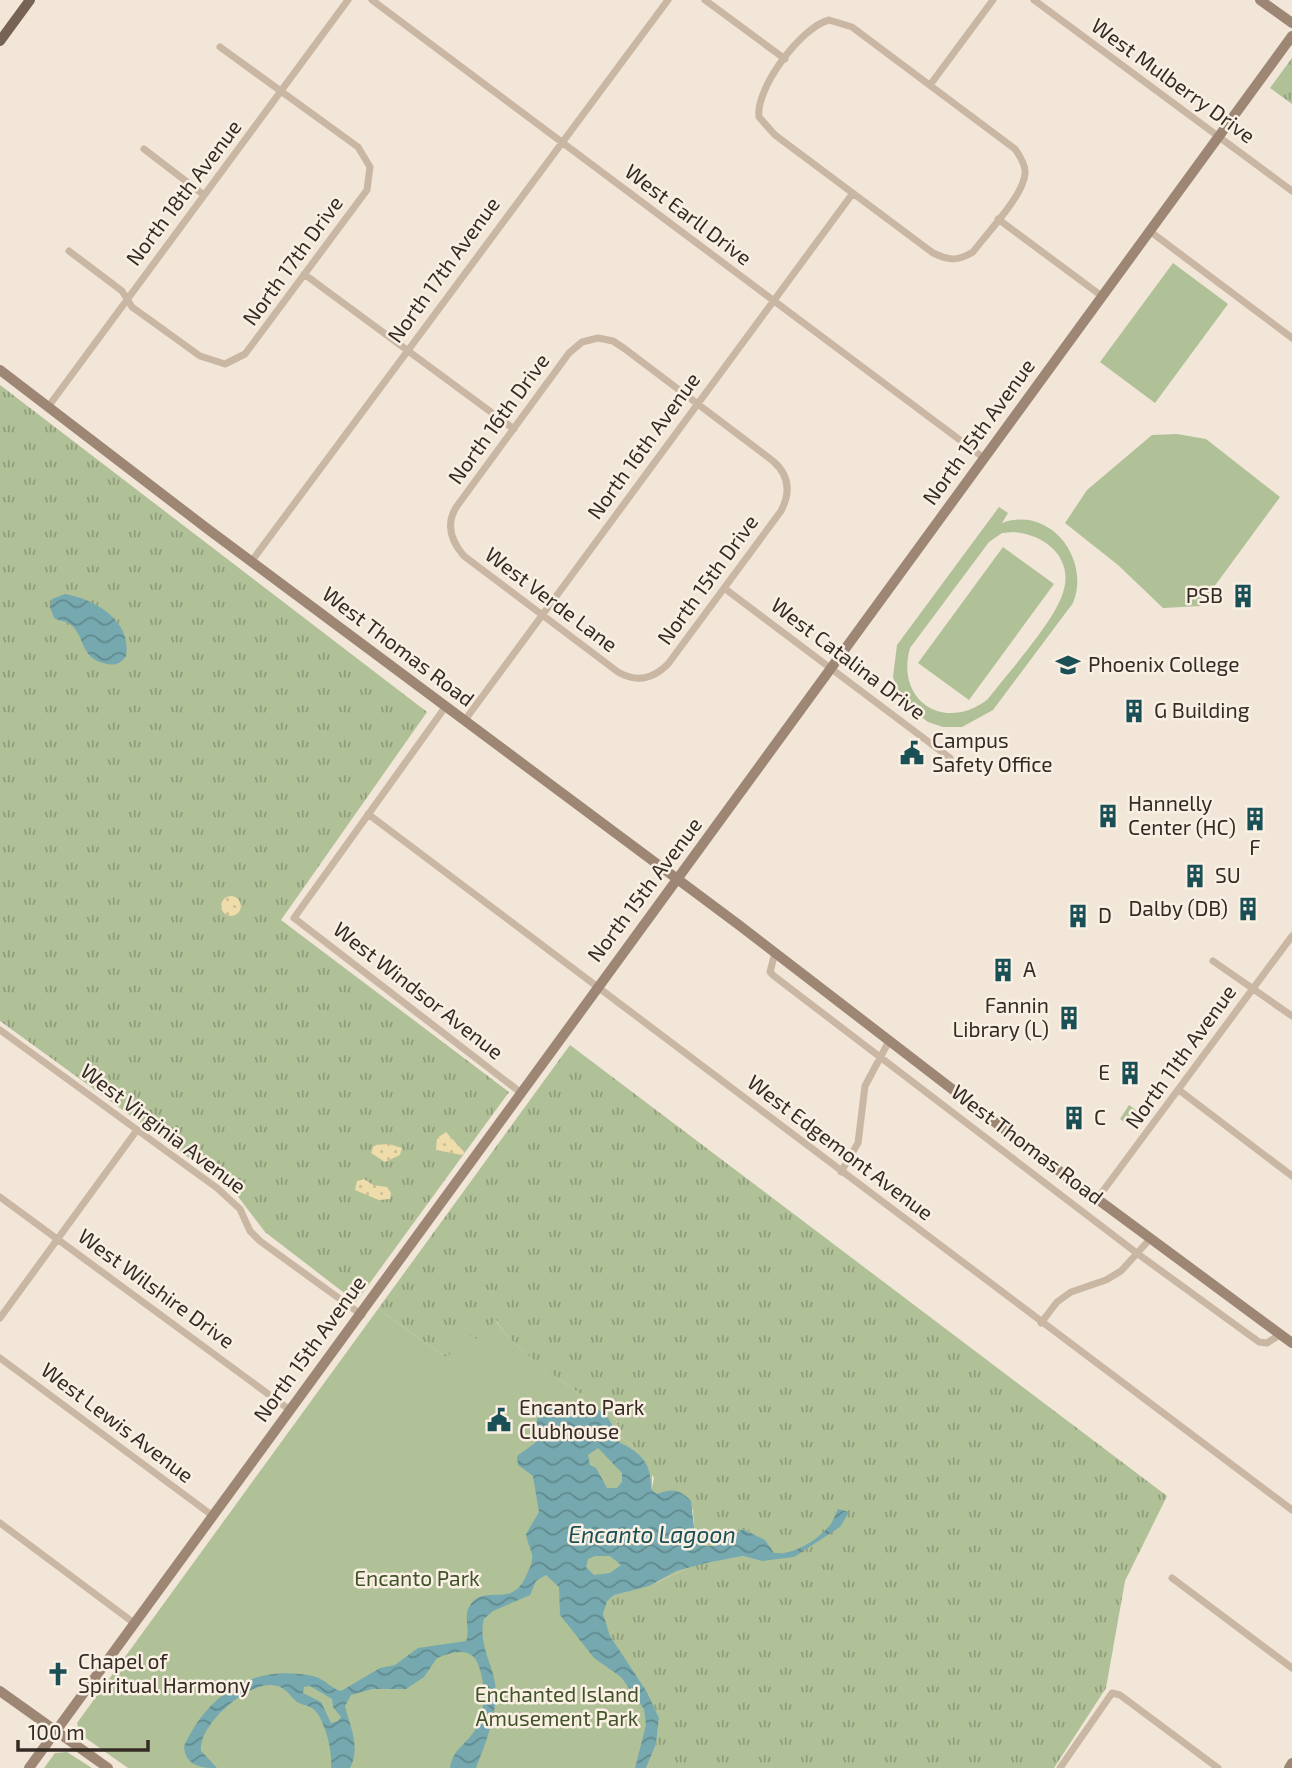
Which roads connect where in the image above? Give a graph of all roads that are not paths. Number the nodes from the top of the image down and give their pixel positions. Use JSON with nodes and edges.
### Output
{"nodes":[{"id":1,"x":30,"y":0,"type":"edge"},
{"id":2,"x":348,"y":0,"type":"edge"},
{"id":3,"x":372,"y":0,"type":"edge"},
{"id":4,"x":668,"y":0,"type":"edge"},
{"id":5,"x":705,"y":0,"type":"edge"},
{"id":6,"x":993,"y":0,"type":"edge"},
{"id":7,"x":1034,"y":0,"type":"edge"},
{"id":8,"x":1260,"y":0,"type":"edge"},
{"id":9,"x":1292,"y":23,"type":"edge"},
{"id":10,"x":1292,"y":36,"type":"edge"},
{"id":11,"x":0,"y":41,"type":"edge"},
{"id":12,"x":220,"y":47,"type":"dead end"},
{"id":13,"x":785,"y":60,"type":"junction"},
{"id":14,"x":930,"y":85,"type":"junction"},
{"id":15,"x":280,"y":92,"type":"junction"},
{"id":16,"x":1220,"y":137,"type":"junction"},
{"id":17,"x":562,"y":142,"type":"junction"},
{"id":18,"x":144,"y":149,"type":"dead end"},
{"id":19,"x":1292,"y":191,"type":"edge"},
{"id":20,"x":853,"y":193,"type":"junction"},
{"id":21,"x":204,"y":195,"type":"junction"},
{"id":22,"x":998,"y":219,"type":"junction"},
{"id":23,"x":1151,"y":232,"type":"junction"},
{"id":24,"x":69,"y":251,"type":"dead end"},
{"id":25,"x":304,"y":274,"type":"junction"},
{"id":26,"x":1103,"y":296,"type":"junction"},
{"id":27,"x":127,"y":299,"type":"junction"},
{"id":28,"x":772,"y":300,"type":"junction"},
{"id":29,"x":1292,"y":338,"type":"edge"},
{"id":30,"x":407,"y":350,"type":"junction"},
{"id":31,"x":0,"y":370,"type":"edge"},
{"id":32,"x":696,"y":403,"type":"junction"},
{"id":33,"x":48,"y":407,"type":"junction"},
{"id":34,"x":514,"y":429,"type":"junction"},
{"id":35,"x":984,"y":457,"type":"junction"},
{"id":36,"x":451,"y":537,"type":"joint"},
{"id":37,"x":251,"y":562,"type":"junction"},
{"id":38,"x":724,"y":588,"type":"junction"},
{"id":39,"x":541,"y":614,"type":"junction"},
{"id":40,"x":830,"y":668,"type":"junction"},
{"id":41,"x":639,"y":679,"type":"joint"},
{"id":42,"x":446,"y":706,"type":"junction"},
{"id":43,"x":465,"y":720,"type":"junction"},
{"id":44,"x":950,"y":758,"type":"dead end"},
{"id":45,"x":368,"y":814,"type":"junction"},
{"id":46,"x":677,"y":879,"type":"junction"},
{"id":47,"x":1292,"y":936,"type":"edge"},
{"id":48,"x":775,"y":953,"type":"junction"},
{"id":49,"x":1213,"y":961,"type":"dead end"},
{"id":50,"x":598,"y":986,"type":"junction"},
{"id":51,"x":1254,"y":988,"type":"junction"},
{"id":52,"x":1292,"y":1016,"type":"edge"},
{"id":53,"x":0,"y":1030,"type":"edge"},
{"id":54,"x":889,"y":1041,"type":"junction"},
{"id":55,"x":879,"y":1057,"type":"junction"},
{"id":56,"x":1179,"y":1090,"type":"junction"},
{"id":57,"x":520,"y":1092,"type":"junction"},
{"id":58,"x":137,"y":1130,"type":"junction"},
{"id":59,"x":841,"y":1172,"type":"junction"},
{"id":60,"x":1292,"y":1176,"type":"edge"},
{"id":61,"x":0,"y":1197,"type":"edge"},
{"id":62,"x":1097,"y":1199,"type":"junction"},
{"id":63,"x":1150,"y":1238,"type":"junction"},
{"id":64,"x":58,"y":1239,"type":"junction"},
{"id":65,"x":1138,"y":1254,"type":"junction"},
{"id":66,"x":362,"y":1315,"type":"junction"},
{"id":67,"x":0,"y":1318,"type":"edge"},
{"id":68,"x":1041,"y":1323,"type":"junction"},
{"id":69,"x":1281,"y":1334,"type":"junction"},
{"id":70,"x":1292,"y":1343,"type":"edge"},
{"id":71,"x":0,"y":1358,"type":"edge"},
{"id":72,"x":290,"y":1410,"type":"junction"},
{"id":73,"x":1292,"y":1510,"type":"edge"},
{"id":74,"x":213,"y":1516,"type":"junction"},
{"id":75,"x":0,"y":1523,"type":"edge"},
{"id":76,"x":1172,"y":1578,"type":"dead end"},
{"id":77,"x":134,"y":1623,"type":"junction"},
{"id":78,"x":1292,"y":1668,"type":"edge"},
{"id":79,"x":0,"y":1691,"type":"edge"},
{"id":80,"x":55,"y":1731,"type":"junction"},
{"id":81,"x":1292,"y":1763,"type":"edge"},
{"id":82,"x":29,"y":1768,"type":"edge"},
{"id":83,"x":108,"y":1768,"type":"edge"},
{"id":84,"x":1060,"y":1768,"type":"edge"},
{"id":85,"x":1218,"y":1768,"type":"edge"},
{"id":86,"x":1289,"y":1768,"type":"edge"}],
"edges":[{"from":1,"to":11,"type":"main road"},
{"from":2,"to":15,"type":"street","name":"North 18th Avenue"},
{"from":3,"to":17,"type":"street","name":"West Earll Drive"},
{"from":4,"to":17,"type":"street","name":"North 17th Avenue"},
{"from":5,"to":13,"type":"street"},
{"from":6,"to":14,"type":"street"},
{"from":7,"to":16,"type":"street","name":"West Mulberry Drive"},
{"from":8,"to":9,"type":"street"},
{"from":10,"to":16,"type":"street","name":"North 15th Avenue"},
{"from":12,"to":15,"type":"street"},
{"from":13,"to":14,"type":"street"},
{"from":13,"to":20,"type":"street"},
{"from":14,"to":22,"type":"street"},
{"from":15,"to":21,"type":"street","name":"North 18th Avenue"},
{"from":15,"to":25,"type":"street","name":"North 17th Drive"},
{"from":16,"to":19,"type":"street","name":"West Mulberry Drive"},
{"from":16,"to":23,"type":"street","name":"North 15th Avenue"},
{"from":17,"to":28,"type":"street","name":"West Earll Drive"},
{"from":17,"to":30,"type":"street","name":"North 17th Avenue"},
{"from":18,"to":21,"type":"street"},
{"from":20,"to":22,"type":"street"},
{"from":20,"to":28,"type":"street","name":"North 16th Avenue"},
{"from":21,"to":27,"type":"street","name":"North 18th Avenue"},
{"from":22,"to":26,"type":"street"},
{"from":23,"to":26,"type":"street","name":"North 15th Avenue"},
{"from":23,"to":29,"type":"street"},
{"from":24,"to":27,"type":"street"},
{"from":25,"to":27,"type":"street","name":"North 17th Drive"},
{"from":25,"to":30,"type":"street"},
{"from":26,"to":35,"type":"street","name":"North 15th Avenue"},
{"from":27,"to":33,"type":"street","name":"North 18th Avenue"},
{"from":28,"to":32,"type":"street","name":"North 16th Avenue"},
{"from":28,"to":35,"type":"street","name":"West Earll Drive"},
{"from":30,"to":34,"type":"street"},
{"from":30,"to":37,"type":"street","name":"North 17th Avenue"},
{"from":31,"to":33,"type":"street","name":"West Thomas Road"},
{"from":32,"to":34,"type":"street","name":"North 16th Drive"},
{"from":32,"to":38,"type":"street","name":"North 15th Drive"},
{"from":32,"to":39,"type":"street","name":"North 16th Avenue"},
{"from":33,"to":37,"type":"street","name":"West Thomas Road"},
{"from":34,"to":36,"type":"street","name":"North 16th Drive"},
{"from":35,"to":40,"type":"street","name":"North 15th Avenue"},
{"from":36,"to":39,"type":"street","name":"West Verde Lane"},
{"from":37,"to":42,"type":"street","name":"West Thomas Road"},
{"from":38,"to":40,"type":"street","name":"West Catalina Drive"},
{"from":38,"to":41,"type":"street","name":"North 15th Drive"},
{"from":39,"to":41,"type":"street","name":"West Verde Lane"},
{"from":39,"to":43,"type":"street","name":"North 16th Avenue"},
{"from":40,"to":44,"type":"street","name":"West Catalina Drive"},
{"from":40,"to":46,"type":"street","name":"North 15th Avenue"},
{"from":42,"to":43,"type":"street","name":"West Thomas Road"},
{"from":42,"to":45,"type":"street"},
{"from":43,"to":46,"type":"street","name":"West Thomas Road"},
{"from":45,"to":50,"type":"street","name":"West Edgemont Avenue"},
{"from":45,"to":57,"type":"street","name":"West Windsor Avenue"},
{"from":46,"to":48,"type":"street","name":"West Thomas Road"},
{"from":46,"to":50,"type":"street","name":"North 15th Avenue"},
{"from":47,"to":51,"type":"street","name":"North 11th Avenue"},
{"from":48,"to":54,"type":"street","name":"West Thomas Road"},
{"from":48,"to":55,"type":"street","name":"West Thomas Road"},
{"from":49,"to":51,"type":"street"},
{"from":50,"to":57,"type":"street","name":"North 15th Avenue"},
{"from":50,"to":59,"type":"street","name":"West Edgemont Avenue"},
{"from":51,"to":52,"type":"street"},
{"from":51,"to":56,"type":"street","name":"North 11th Avenue"},
{"from":53,"to":58,"type":"street","name":"West Virginia Avenue"},
{"from":54,"to":55,"type":"street"},
{"from":54,"to":62,"type":"street","name":"West Thomas Road"},
{"from":55,"to":59,"type":"street"},
{"from":55,"to":65,"type":"street","name":"West Thomas Road"},
{"from":56,"to":60,"type":"street"},
{"from":56,"to":62,"type":"street","name":"North 11th Avenue"},
{"from":57,"to":66,"type":"street","name":"North 15th Avenue"},
{"from":58,"to":64,"type":"street"},
{"from":58,"to":66,"type":"street","name":"West Virginia Avenue"},
{"from":59,"to":68,"type":"street","name":"West Edgemont Avenue"},
{"from":61,"to":64,"type":"street","name":"West Wilshire Drive"},
{"from":62,"to":63,"type":"street","name":"West Thomas Road"},
{"from":63,"to":65,"type":"street"},
{"from":63,"to":69,"type":"street","name":"West Thomas Road"},
{"from":64,"to":67,"type":"street"},
{"from":64,"to":72,"type":"street","name":"West Wilshire Drive"},
{"from":65,"to":68,"type":"street"},
{"from":65,"to":69,"type":"street","name":"West Thomas Road"},
{"from":66,"to":72,"type":"street","name":"North 15th Avenue"},
{"from":68,"to":73,"type":"street","name":"West Edgemont Avenue"},
{"from":69,"to":70,"type":"street","name":"West Thomas Road"},
{"from":71,"to":74,"type":"street","name":"West Lewis Avenue"},
{"from":72,"to":74,"type":"street","name":"North 15th Avenue"},
{"from":74,"to":77,"type":"street","name":"North 15th Avenue"},
{"from":75,"to":77,"type":"street"},
{"from":76,"to":78,"type":"street"},
{"from":77,"to":80,"type":"street","name":"North 15th Avenue"},
{"from":79,"to":80,"type":"street"},
{"from":80,"to":82,"type":"street","name":"North 15th Avenue"},
{"from":80,"to":83,"type":"street"},
{"from":81,"to":86,"type":"street"},
{"from":84,"to":85,"type":"street"}]}
